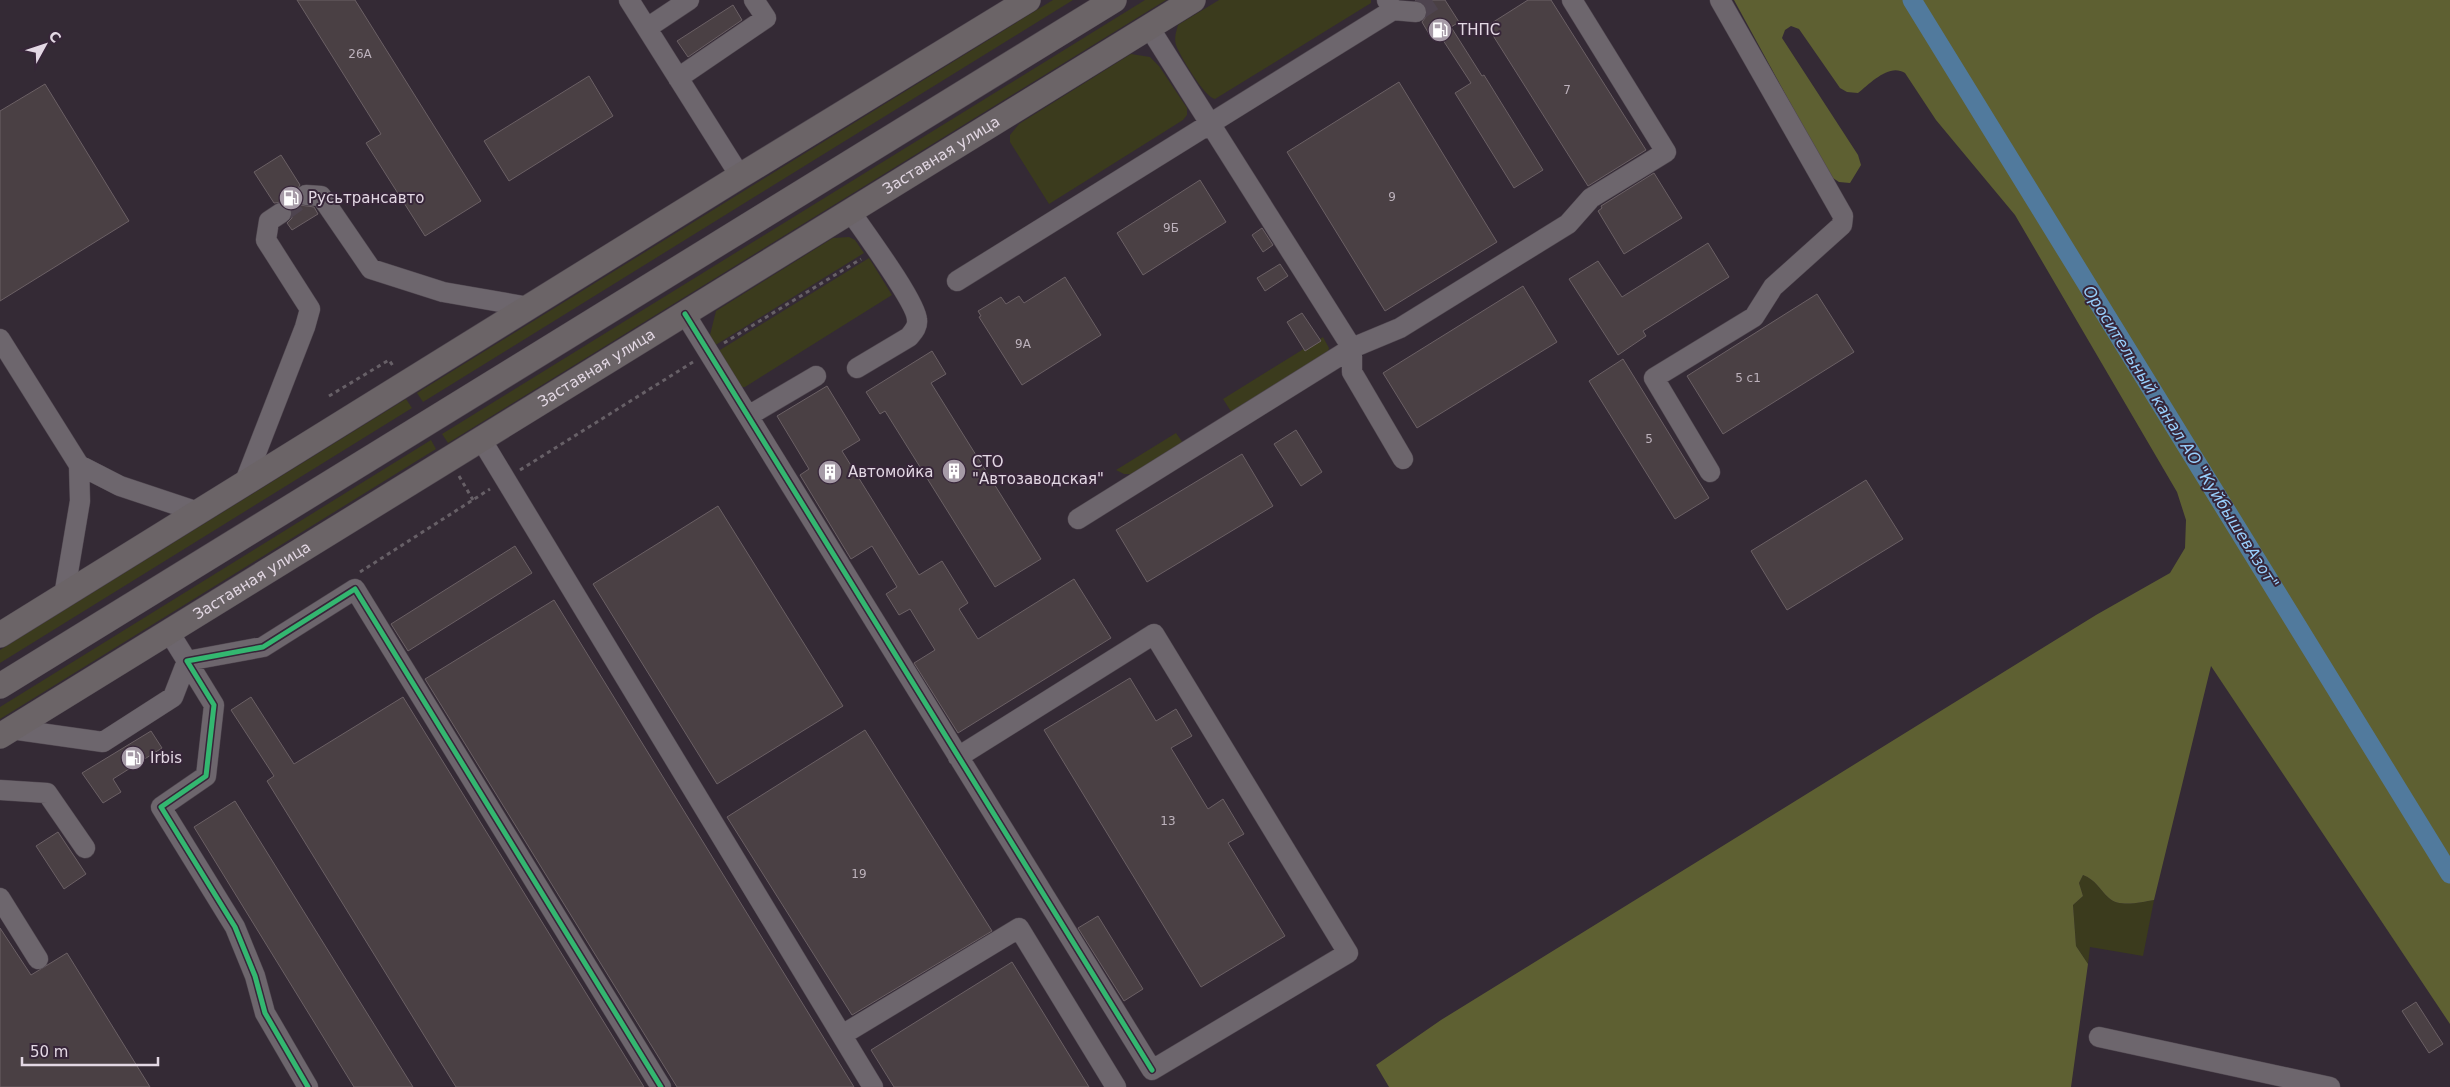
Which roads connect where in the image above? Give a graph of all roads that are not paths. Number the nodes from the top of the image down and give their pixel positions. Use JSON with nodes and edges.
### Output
{"nodes":[{"id":1,"x":629,"y":0,"type":"edge"},
{"id":2,"x":688,"y":0,"type":"edge"},
{"id":3,"x":754,"y":0,"type":"edge"},
{"id":4,"x":1028,"y":0,"type":"edge"},
{"id":5,"x":1114,"y":0,"type":"edge"},
{"id":6,"x":1193,"y":0,"type":"edge"},
{"id":7,"x":1572,"y":0,"type":"edge"},
{"id":8,"x":1720,"y":0,"type":"edge"},
{"id":9,"x":1390,"y":5,"type":"edge"},
{"id":10,"x":1416,"y":12,"type":"dead end"},
{"id":11,"x":1149,"y":27,"type":"junction"},
{"id":12,"x":647,"y":28,"type":"junction"},
{"id":13,"x":678,"y":78,"type":"junction"},
{"id":14,"x":1210,"y":124,"type":"junction"},
{"id":15,"x":740,"y":176,"type":"junction"},
{"id":16,"x":306,"y":195,"type":"dead end"},
{"id":17,"x":850,"y":211,"type":"junction"},
{"id":18,"x":281,"y":213,"type":"tunnel mouth"},
{"id":19,"x":957,"y":281,"type":"dead end"},
{"id":20,"x":529,"y":307,"type":"junction"},
{"id":21,"x":684,"y":314,"type":"junction"},
{"id":22,"x":0,"y":339,"type":"edge"},
{"id":23,"x":1352,"y":348,"type":"junction"},
{"id":24,"x":857,"y":368,"type":"dead end"},
{"id":25,"x":816,"y":376,"type":"dead end"},
{"id":26,"x":748,"y":416,"type":"junction"},
{"id":27,"x":481,"y":440,"type":"junction"},
{"id":28,"x":1403,"y":459,"type":"dead end"},
{"id":29,"x":79,"y":466,"type":"junction"},
{"id":30,"x":1710,"y":472,"type":"dead end"},
{"id":31,"x":244,"y":484,"type":"junction"},
{"id":32,"x":198,"y":512,"type":"junction"},
{"id":33,"x":1078,"y":519,"type":"dead end"},
{"id":34,"x":64,"y":596,"type":"junction"},
{"id":35,"x":169,"y":632,"type":"junction"},
{"id":36,"x":0,"y":635,"type":"edge"},
{"id":37,"x":187,"y":661,"type":"junction"},
{"id":38,"x":0,"y":686,"type":"edge"},
{"id":39,"x":6,"y":732,"type":"edge"},
{"id":40,"x":958,"y":756,"type":"junction"},
{"id":41,"x":0,"y":790,"type":"edge"},
{"id":42,"x":85,"y":848,"type":"dead end"},
{"id":43,"x":0,"y":898,"type":"edge"},
{"id":44,"x":38,"y":959,"type":"dead end"},
{"id":45,"x":842,"y":1035,"type":"junction"},
{"id":46,"x":2099,"y":1037,"type":"dead end"},
{"id":47,"x":308,"y":1087,"type":"edge"},
{"id":48,"x":661,"y":1087,"type":"edge"},
{"id":49,"x":873,"y":1087,"type":"edge"},
{"id":50,"x":1116,"y":1087,"type":"edge"},
{"id":51,"x":2330,"y":1087,"type":"edge"}],
"edges":[{"from":1,"to":12,"type":"street"},
{"from":2,"to":12,"type":"street"},
{"from":3,"to":13,"type":"street"},
{"from":4,"to":15,"type":"main road"},
{"from":5,"to":38,"type":"main road"},
{"from":6,"to":11,"type":"main road","name":"Заставная улица"},
{"from":7,"to":23,"type":"street"},
{"from":8,"to":30,"type":"street"},
{"from":9,"to":10,"type":"street"},
{"from":9,"to":14,"type":"street"},
{"from":11,"to":14,"type":"street"},
{"from":11,"to":17,"type":"main road","name":"Заставная улица"},
{"from":12,"to":13,"type":"street"},
{"from":13,"to":15,"type":"street"},
{"from":14,"to":19,"type":"street"},
{"from":14,"to":23,"type":"street"},
{"from":15,"to":20,"type":"main road"},
{"from":16,"to":20,"type":"street"},
{"from":17,"to":21,"type":"main road","name":"Заставная улица"},
{"from":17,"to":24,"type":"street"},
{"from":18,"to":31,"type":"street"},
{"from":20,"to":31,"type":"main road"},
{"from":21,"to":26,"type":"street"},
{"from":21,"to":27,"type":"main road","name":"Заставная улица"},
{"from":22,"to":29,"type":"street"},
{"from":23,"to":28,"type":"street"},
{"from":23,"to":33,"type":"street"},
{"from":25,"to":26,"type":"street"},
{"from":26,"to":40,"type":"street"},
{"from":27,"to":35,"type":"main road","name":"Заставная улица"},
{"from":27,"to":45,"type":"street"},
{"from":29,"to":32,"type":"street"},
{"from":29,"to":34,"type":"street"},
{"from":31,"to":32,"type":"main road"},
{"from":32,"to":34,"type":"main road"},
{"from":34,"to":36,"type":"main road"},
{"from":35,"to":37,"type":"street"},
{"from":35,"to":39,"type":"main road","name":"Заставная улица"},
{"from":37,"to":39,"type":"street"},
{"from":37,"to":47,"type":"street"},
{"from":37,"to":48,"type":"street"},
{"from":40,"to":40,"type":"street"},
{"from":41,"to":42,"type":"street"},
{"from":43,"to":44,"type":"street"},
{"from":45,"to":49,"type":"street"},
{"from":45,"to":50,"type":"street"},
{"from":46,"to":51,"type":"street"}]}
